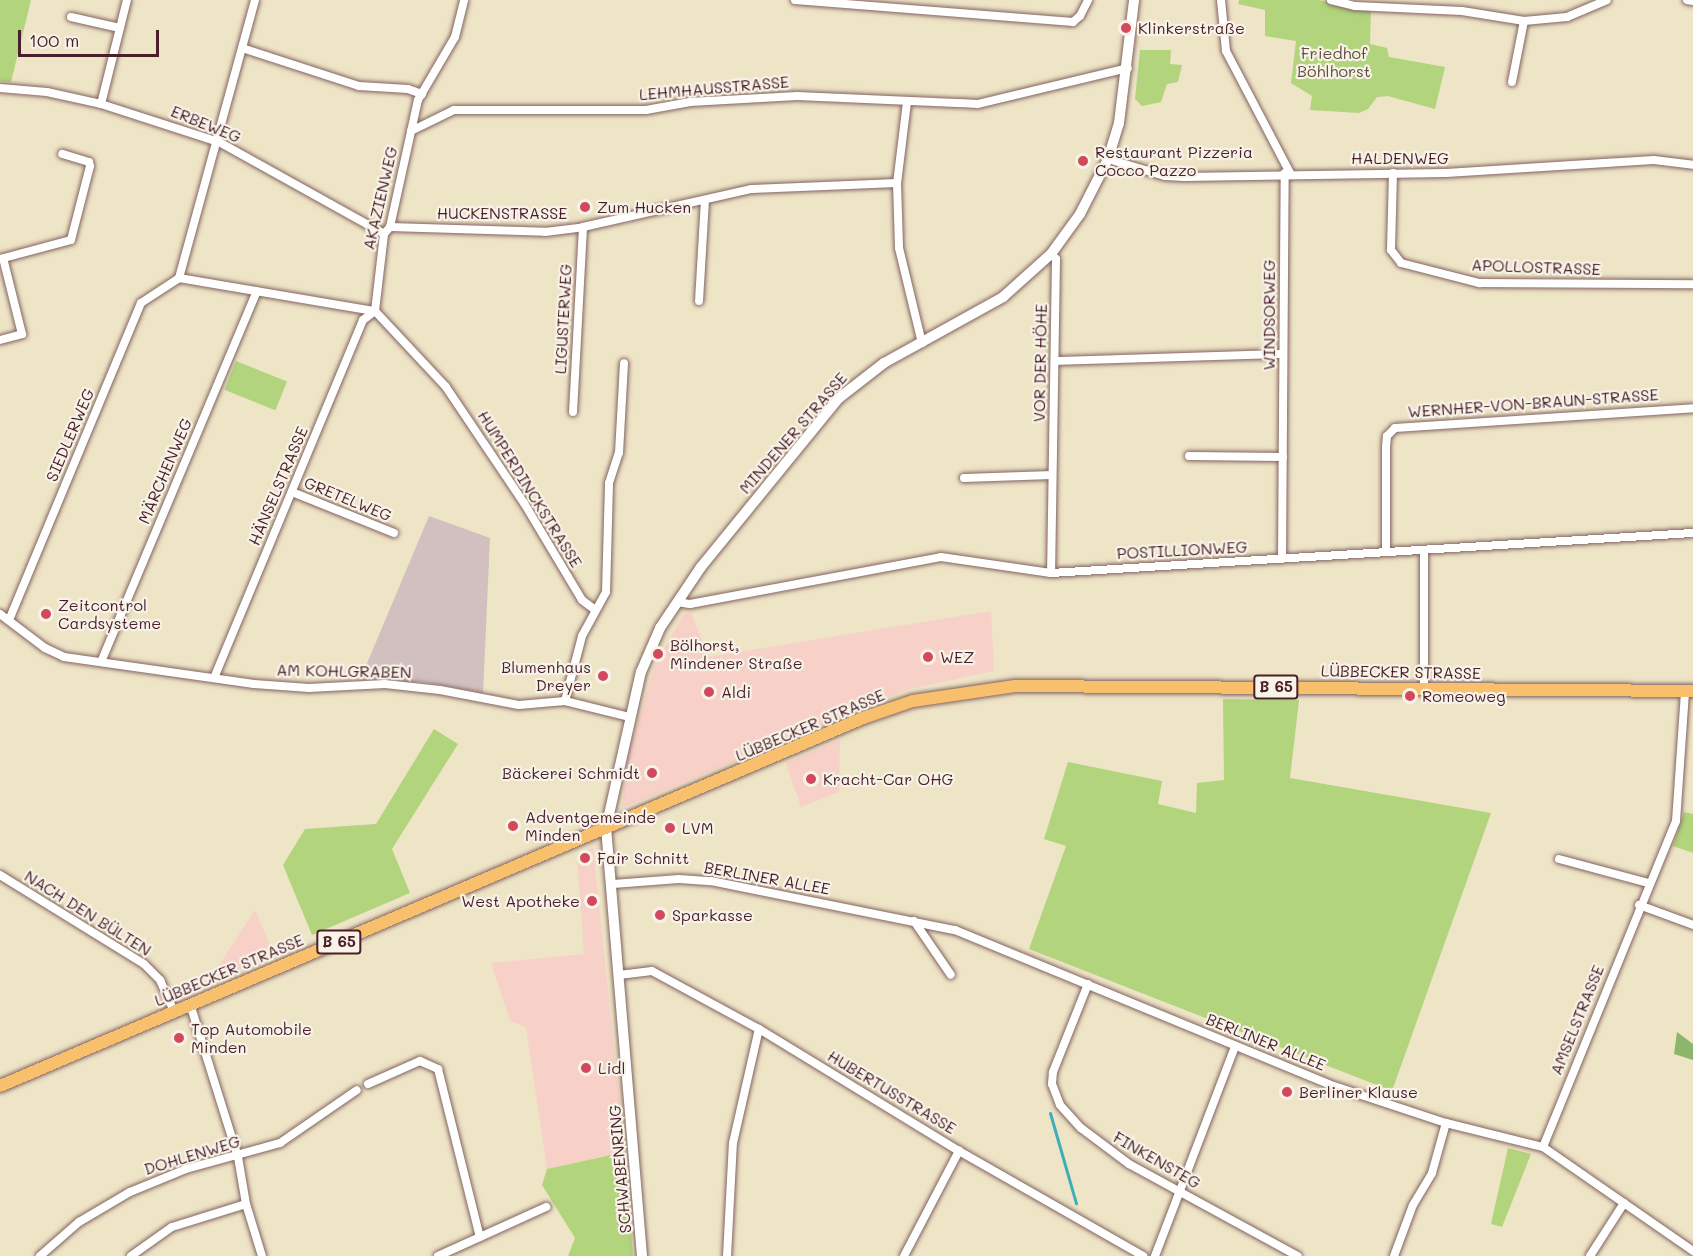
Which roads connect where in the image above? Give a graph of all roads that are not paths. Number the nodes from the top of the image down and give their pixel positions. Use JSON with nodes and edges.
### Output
{"nodes":[{"id":1,"x":127,"y":0,"type":"edge"},
{"id":2,"x":255,"y":0,"type":"edge"},
{"id":3,"x":464,"y":0,"type":"edge"},
{"id":4,"x":795,"y":0,"type":"edge"},
{"id":5,"x":1088,"y":0,"type":"edge"},
{"id":6,"x":1134,"y":0,"type":"edge"},
{"id":7,"x":1221,"y":0,"type":"edge"},
{"id":8,"x":1331,"y":0,"type":"edge"},
{"id":9,"x":1607,"y":0,"type":"edge"},
{"id":10,"x":1687,"y":0,"type":"edge"},
{"id":11,"x":1693,"y":1,"type":"edge"},
{"id":12,"x":71,"y":17,"type":"dead end"},
{"id":13,"x":1524,"y":21,"type":"junction"},
{"id":14,"x":120,"y":28,"type":"junction"},
{"id":15,"x":242,"y":48,"type":"junction"},
{"id":16,"x":1128,"y":68,"type":"junction"},
{"id":17,"x":1512,"y":82,"type":"dead end"},
{"id":18,"x":0,"y":88,"type":"edge"},
{"id":19,"x":422,"y":94,"type":"junction"},
{"id":20,"x":907,"y":102,"type":"junction"},
{"id":21,"x":101,"y":104,"type":"junction"},
{"id":22,"x":411,"y":131,"type":"junction"},
{"id":23,"x":219,"y":141,"type":"junction"},
{"id":24,"x":62,"y":154,"type":"dead end"},
{"id":25,"x":1108,"y":159,"type":"junction"},
{"id":26,"x":1693,"y":165,"type":"edge"},
{"id":27,"x":1287,"y":173,"type":"junction"},
{"id":28,"x":1393,"y":173,"type":"junction"},
{"id":29,"x":897,"y":183,"type":"junction"},
{"id":30,"x":705,"y":200,"type":"junction"},
{"id":31,"x":583,"y":227,"type":"junction"},
{"id":32,"x":387,"y":231,"type":"junction"},
{"id":33,"x":1050,"y":254,"type":"junction"},
{"id":34,"x":1,"y":258,"type":"edge"},
{"id":35,"x":179,"y":278,"type":"junction"},
{"id":36,"x":1693,"y":284,"type":"edge"},
{"id":37,"x":257,"y":291,"type":"junction"},
{"id":38,"x":699,"y":301,"type":"dead end"},
{"id":39,"x":375,"y":311,"type":"junction"},
{"id":40,"x":0,"y":340,"type":"edge"},
{"id":41,"x":922,"y":343,"type":"junction"},
{"id":42,"x":1283,"y":354,"type":"junction"},
{"id":43,"x":1056,"y":361,"type":"junction"},
{"id":44,"x":624,"y":363,"type":"dead end"},
{"id":45,"x":1693,"y":408,"type":"edge"},
{"id":46,"x":573,"y":412,"type":"dead end"},
{"id":47,"x":1189,"y":456,"type":"dead end"},
{"id":48,"x":1282,"y":457,"type":"junction"},
{"id":49,"x":1052,"y":475,"type":"junction"},
{"id":50,"x":964,"y":478,"type":"dead end"},
{"id":51,"x":292,"y":492,"type":"junction"},
{"id":52,"x":394,"y":533,"type":"dead end"},
{"id":53,"x":1693,"y":533,"type":"edge"},
{"id":54,"x":1424,"y":550,"type":"junction"},
{"id":55,"x":1386,"y":552,"type":"junction"},
{"id":56,"x":1282,"y":559,"type":"junction"},
{"id":57,"x":1051,"y":573,"type":"junction"},
{"id":58,"x":677,"y":602,"type":"junction"},
{"id":59,"x":594,"y":609,"type":"junction"},
{"id":60,"x":0,"y":614,"type":"edge"},
{"id":61,"x":9,"y":620,"type":"junction"},
{"id":62,"x":101,"y":662,"type":"junction"},
{"id":63,"x":214,"y":678,"type":"junction"},
{"id":64,"x":1424,"y":689,"type":"junction"},
{"id":65,"x":1689,"y":691,"type":"edge"},
{"id":66,"x":565,"y":701,"type":"junction"},
{"id":67,"x":628,"y":717,"type":"junction"},
{"id":68,"x":606,"y":828,"type":"junction"},
{"id":69,"x":1559,"y":859,"type":"dead end"},
{"id":70,"x":0,"y":875,"type":"edge"},
{"id":71,"x":613,"y":884,"type":"junction"},
{"id":72,"x":1648,"y":884,"type":"junction"},
{"id":73,"x":1639,"y":905,"type":"junction"},
{"id":74,"x":914,"y":921,"type":"junction"},
{"id":75,"x":1693,"y":925,"type":"edge"},
{"id":76,"x":620,"y":975,"type":"junction"},
{"id":77,"x":951,"y":975,"type":"dead end"},
{"id":78,"x":1088,"y":984,"type":"junction"},
{"id":79,"x":190,"y":1004,"type":"junction"},
{"id":80,"x":174,"y":1011,"type":"junction"},
{"id":81,"x":759,"y":1029,"type":"junction"},
{"id":82,"x":1235,"y":1046,"type":"junction"},
{"id":83,"x":368,"y":1084,"type":"dead end"},
{"id":84,"x":0,"y":1086,"type":"edge"},
{"id":85,"x":357,"y":1090,"type":"dead end"},
{"id":86,"x":1446,"y":1123,"type":"junction"},
{"id":87,"x":1543,"y":1147,"type":"junction"},
{"id":88,"x":959,"y":1151,"type":"junction"},
{"id":89,"x":238,"y":1157,"type":"junction"},
{"id":90,"x":1180,"y":1191,"type":"junction"},
{"id":91,"x":1624,"y":1203,"type":"junction"},
{"id":92,"x":246,"y":1204,"type":"junction"},
{"id":93,"x":546,"y":1207,"type":"dead end"},
{"id":94,"x":480,"y":1237,"type":"junction"},
{"id":95,"x":1693,"y":1251,"type":"edge"},
{"id":96,"x":40,"y":1256,"type":"edge"},
{"id":97,"x":131,"y":1256,"type":"edge"},
{"id":98,"x":262,"y":1256,"type":"edge"},
{"id":99,"x":438,"y":1256,"type":"edge"},
{"id":100,"x":642,"y":1256,"type":"edge"},
{"id":101,"x":727,"y":1256,"type":"edge"},
{"id":102,"x":904,"y":1256,"type":"edge"},
{"id":103,"x":1143,"y":1256,"type":"edge"},
{"id":104,"x":1155,"y":1256,"type":"edge"},
{"id":105,"x":1298,"y":1256,"type":"edge"},
{"id":106,"x":1394,"y":1256,"type":"edge"},
{"id":107,"x":1590,"y":1256,"type":"edge"}],
"edges":[{"from":1,"to":14,"type":"street"},
{"from":2,"to":15,"type":"street"},
{"from":3,"to":19,"type":"street","name":"AKAZIENWEG"},
{"from":4,"to":5,"type":"street"},
{"from":6,"to":16,"type":"street","name":"MINDENER STRASSE"},
{"from":7,"to":27,"type":"street","name":"WINDSORWEG"},
{"from":8,"to":13,"type":"street"},
{"from":9,"to":13,"type":"street"},
{"from":10,"to":11,"type":"street"},
{"from":12,"to":14,"type":"street"},
{"from":13,"to":17,"type":"street"},
{"from":14,"to":21,"type":"street"},
{"from":15,"to":19,"type":"street"},
{"from":15,"to":23,"type":"street"},
{"from":16,"to":20,"type":"street","name":"LEHMHAUSSTRASSE"},
{"from":16,"to":25,"type":"street","name":"MINDENER STRASSE"},
{"from":18,"to":21,"type":"street","name":"ERBEWEG"},
{"from":19,"to":22,"type":"street","name":"AKAZIENWEG"},
{"from":20,"to":22,"type":"street","name":"LEHMHAUSSTRASSE"},
{"from":20,"to":29,"type":"street"},
{"from":21,"to":23,"type":"street","name":"ERBEWEG"},
{"from":22,"to":32,"type":"street","name":"AKAZIENWEG"},
{"from":23,"to":32,"type":"street","name":"ERBEWEG"},
{"from":23,"to":35,"type":"street"},
{"from":24,"to":34,"type":"street"},
{"from":25,"to":27,"type":"street","name":"HALDENWEG"},
{"from":25,"to":33,"type":"street","name":"MINDENER STRASSE"},
{"from":26,"to":28,"type":"street","name":"HALDENWEG"},
{"from":27,"to":28,"type":"street","name":"HALDENWEG"},
{"from":27,"to":42,"type":"street","name":"WINDSORWEG"},
{"from":28,"to":36,"type":"street","name":"APOLLOSTRASSE"},
{"from":29,"to":30,"type":"street","name":"HUCKENSTRASSE"},
{"from":29,"to":41,"type":"street"},
{"from":30,"to":31,"type":"street","name":"HUCKENSTRASSE"},
{"from":30,"to":38,"type":"street"},
{"from":31,"to":32,"type":"street","name":"HUCKENSTRASSE"},
{"from":31,"to":46,"type":"street","name":"LIGUSTERWEG"},
{"from":32,"to":39,"type":"street","name":"AKAZIENWEG"},
{"from":33,"to":41,"type":"street","name":"MINDENER STRASSE"},
{"from":33,"to":43,"type":"street","name":"VOR DER HÖHE"},
{"from":34,"to":40,"type":"street"},
{"from":35,"to":37,"type":"street"},
{"from":35,"to":61,"type":"street","name":"SIEDLERWEG"},
{"from":37,"to":39,"type":"street"},
{"from":37,"to":62,"type":"street","name":"MÄRCHENWEG"},
{"from":39,"to":51,"type":"street","name":"HÄNSELSTRASSE"},
{"from":39,"to":59,"type":"street","name":"HUMPERDINCKSTRASSE"},
{"from":41,"to":58,"type":"street","name":"MINDENER STRASSE"},
{"from":42,"to":43,"type":"street"},
{"from":42,"to":48,"type":"street","name":"WINDSORWEG"},
{"from":43,"to":49,"type":"street","name":"VOR DER HÖHE"},
{"from":44,"to":59,"type":"street"},
{"from":45,"to":55,"type":"street","name":"WERNHER-VON-BRAUN-STRASSE"},
{"from":47,"to":48,"type":"street"},
{"from":48,"to":56,"type":"street","name":"WINDSORWEG"},
{"from":49,"to":50,"type":"street"},
{"from":49,"to":57,"type":"street","name":"VOR DER HÖHE"},
{"from":51,"to":52,"type":"street","name":"GRETELWEG"},
{"from":51,"to":63,"type":"street","name":"HÄNSELSTRASSE"},
{"from":53,"to":54,"type":"street","name":"POSTILLIONWEG"},
{"from":54,"to":55,"type":"street","name":"POSTILLIONWEG"},
{"from":54,"to":64,"type":"street"},
{"from":55,"to":56,"type":"street","name":"POSTILLIONWEG"},
{"from":56,"to":57,"type":"street","name":"POSTILLIONWEG"},
{"from":57,"to":58,"type":"street","name":"POSTILLIONWEG"},
{"from":58,"to":67,"type":"street","name":"MINDENER STRASSE"},
{"from":59,"to":66,"type":"street"},
{"from":60,"to":61,"type":"street","name":"AM KOHLGRABEN"},
{"from":61,"to":62,"type":"street","name":"AM KOHLGRABEN"},
{"from":62,"to":63,"type":"street","name":"AM KOHLGRABEN"},
{"from":63,"to":66,"type":"street","name":"AM KOHLGRABEN"},
{"from":64,"to":65,"type":"main road","name":"LÜBBECKER STRASSE","number":"B 65"},
{"from":64,"to":68,"type":"main road","name":"LÜBBECKER STRASSE","number":"B 65"},
{"from":65,"to":72,"type":"street","name":"AMSELSTRASSE"},
{"from":66,"to":67,"type":"street","name":"AM KOHLGRABEN"},
{"from":67,"to":68,"type":"street","name":"MINDENER STRASSE"},
{"from":68,"to":71,"type":"street","name":"SCHWABENRING"},
{"from":68,"to":79,"type":"main road","name":"LÜBBECKER STRASSE","number":"B 65"},
{"from":69,"to":72,"type":"street"},
{"from":70,"to":80,"type":"street","name":"NACH DEN BÜLTEN"},
{"from":71,"to":74,"type":"street","name":"BERLINER ALLEE"},
{"from":71,"to":76,"type":"street","name":"SCHWABENRING"},
{"from":72,"to":73,"type":"street","name":"AMSELSTRASSE"},
{"from":73,"to":75,"type":"street"},
{"from":73,"to":87,"type":"street","name":"AMSELSTRASSE"},
{"from":74,"to":77,"type":"street"},
{"from":74,"to":78,"type":"street","name":"BERLINER ALLEE"},
{"from":76,"to":81,"type":"street","name":"HUBERTUSSTRASSE"},
{"from":76,"to":100,"type":"street","name":"SCHWABENRING"},
{"from":78,"to":82,"type":"street","name":"BERLINER ALLEE"},
{"from":78,"to":90,"type":"street","name":"FINKENSTEG"},
{"from":79,"to":80,"type":"main road","name":"LÜBBECKER STRASSE","number":"B 65"},
{"from":79,"to":89,"type":"street"},
{"from":80,"to":84,"type":"main road","name":"LÜBBECKER STRASSE","number":"B 65"},
{"from":81,"to":88,"type":"street","name":"HUBERTUSSTRASSE"},
{"from":81,"to":101,"type":"street"},
{"from":82,"to":86,"type":"street","name":"BERLINER ALLEE"},
{"from":82,"to":90,"type":"street"},
{"from":83,"to":94,"type":"street"},
{"from":85,"to":89,"type":"street","name":"DOHLENWEG"},
{"from":86,"to":87,"type":"street","name":"BERLINER ALLEE"},
{"from":86,"to":106,"type":"street"},
{"from":87,"to":91,"type":"street","name":"BERLINER ALLEE"},
{"from":88,"to":102,"type":"street"},
{"from":88,"to":103,"type":"street","name":"HUBERTUSSTRASSE"},
{"from":89,"to":92,"type":"street"},
{"from":89,"to":96,"type":"street","name":"DOHLENWEG"},
{"from":90,"to":104,"type":"street"},
{"from":90,"to":105,"type":"street","name":"FINKENSTEG"},
{"from":91,"to":95,"type":"street","name":"BERLINER ALLEE"},
{"from":91,"to":107,"type":"street"},
{"from":92,"to":97,"type":"street"},
{"from":92,"to":98,"type":"street"},
{"from":93,"to":94,"type":"street"},
{"from":94,"to":99,"type":"street"}]}
